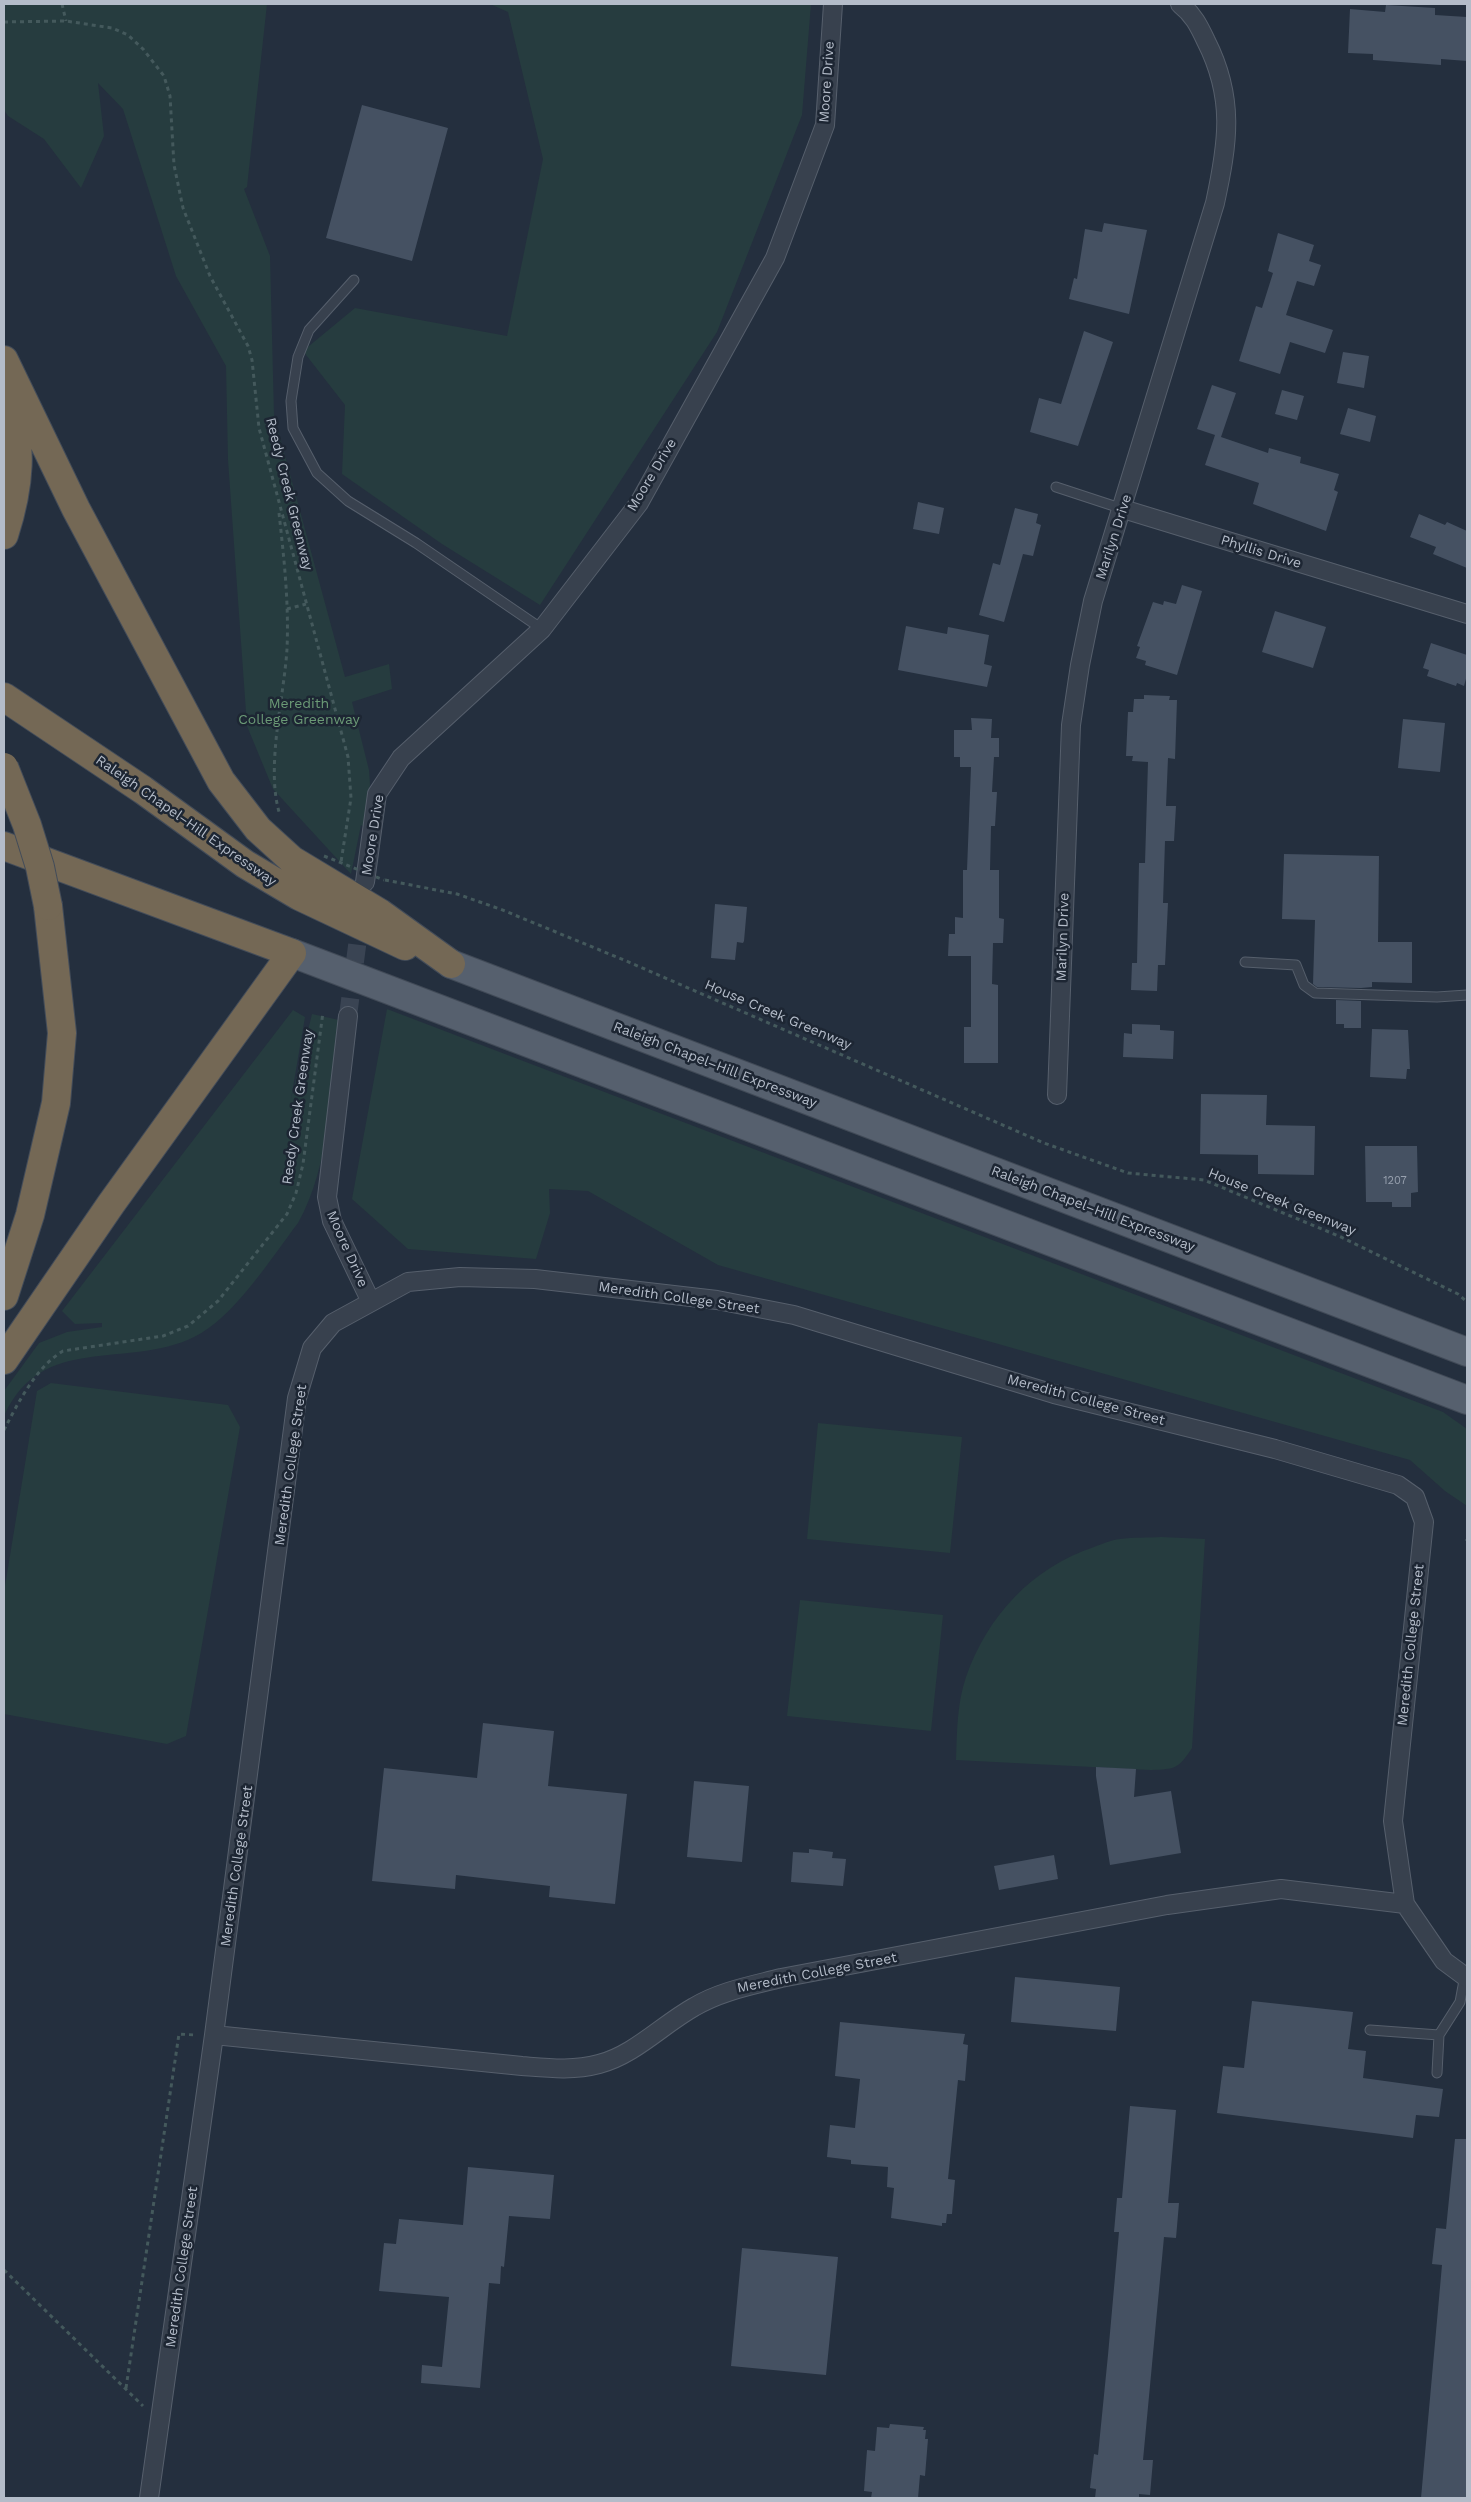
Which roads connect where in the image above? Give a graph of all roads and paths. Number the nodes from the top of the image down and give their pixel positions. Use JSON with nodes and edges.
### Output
{"nodes":[{"id":1,"x":62,"y":4,"type":"edge"},
{"id":2,"x":833,"y":4,"type":"edge"},
{"id":3,"x":1180,"y":4,"type":"edge"},
{"id":4,"x":66,"y":21,"type":"junction"},
{"id":5,"x":4,"y":22,"type":"edge"},
{"id":6,"x":354,"y":280,"type":"dead end"},
{"id":7,"x":4,"y":360,"type":"edge"},
{"id":8,"x":4,"y":380,"type":"edge"},
{"id":9,"x":1056,"y":487,"type":"dead end"},
{"id":10,"x":279,"y":505,"type":"junction"},
{"id":11,"x":1123,"y":509,"type":"junction"},
{"id":12,"x":4,"y":535,"type":"edge"},
{"id":13,"x":306,"y":604,"type":"junction"},
{"id":14,"x":287,"y":610,"type":"junction"},
{"id":15,"x":1467,"y":614,"type":"edge"},
{"id":16,"x":542,"y":629,"type":"junction"},
{"id":17,"x":4,"y":697,"type":"edge"},
{"id":18,"x":4,"y":766,"type":"edge"},
{"id":19,"x":283,"y":822,"type":"dead end"},
{"id":20,"x":4,"y":846,"type":"edge"},
{"id":21,"x":317,"y":853,"type":"dead end"},
{"id":22,"x":339,"y":870,"type":"dead end"},
{"id":23,"x":365,"y":882,"type":"dead end"},
{"id":24,"x":292,"y":953,"type":"junction"},
{"id":25,"x":1245,"y":962,"type":"dead end"},
{"id":26,"x":451,"y":964,"type":"junction"},
{"id":27,"x":1467,"y":995,"type":"edge"},
{"id":28,"x":323,"y":1012,"type":"dead end"},
{"id":29,"x":348,"y":1016,"type":"tunnel mouth"},
{"id":30,"x":1057,"y":1095,"type":"dead end"},
{"id":31,"x":4,"y":1296,"type":"edge"},
{"id":32,"x":371,"y":1302,"type":"junction"},
{"id":33,"x":1467,"y":1302,"type":"edge"},
{"id":34,"x":1467,"y":1352,"type":"edge"},
{"id":35,"x":4,"y":1360,"type":"edge"},
{"id":36,"x":1467,"y":1400,"type":"edge"},
{"id":37,"x":4,"y":1430,"type":"edge"},
{"id":38,"x":1405,"y":1904,"type":"junction"},
{"id":39,"x":1466,"y":1974,"type":"edge"},
{"id":40,"x":1370,"y":2030,"type":"dead end"},
{"id":41,"x":214,"y":2036,"type":"junction"},
{"id":42,"x":1439,"y":2036,"type":"junction"},
{"id":43,"x":1437,"y":2073,"type":"dead end"},
{"id":44,"x":4,"y":2270,"type":"edge"},
{"id":45,"x":126,"y":2388,"type":"junction"},
{"id":46,"x":160,"y":2422,"type":"junction"},
{"id":47,"x":149,"y":2498,"type":"edge"}],
"edges":[{"from":1,"to":4,"type":"path"},
{"from":2,"to":16,"type":"street","name":"Moore Drive"},
{"from":3,"to":11,"type":"street","name":"Marilyn Drive"},
{"from":4,"to":5,"type":"path","name":"Reedy Creek Greenway"},
{"from":4,"to":10,"type":"path","name":"Reedy Creek Greenway"},
{"from":6,"to":16,"type":"lane"},
{"from":7,"to":26,"type":"highway"},
{"from":8,"to":12,"type":"highway"},
{"from":9,"to":11,"type":"lane","name":"Phyllis Drive"},
{"from":10,"to":13,"type":"path","name":"Reedy Creek Greenway"},
{"from":10,"to":14,"type":"path"},
{"from":11,"to":15,"type":"street","name":"Phyllis Drive"},
{"from":11,"to":30,"type":"street","name":"Marilyn Drive"},
{"from":13,"to":14,"type":"path"},
{"from":13,"to":22,"type":"path","name":"Reedy Creek Greenway"},
{"from":14,"to":19,"type":"path"},
{"from":16,"to":23,"type":"street","name":"Moore Drive"},
{"from":17,"to":26,"type":"highway","name":"Raleigh Chapel–Hill Expressway"},
{"from":18,"to":31,"type":"highway","bridge":true},
{"from":20,"to":24,"type":"highway"},
{"from":21,"to":33,"type":"path","name":"House Creek Greenway","bridge":true},
{"from":24,"to":35,"type":"highway"},
{"from":24,"to":36,"type":"main road"},
{"from":25,"to":27,"type":"lane"},
{"from":26,"to":34,"type":"main road","name":"Raleigh Chapel–Hill Expressway"},
{"from":28,"to":37,"type":"path","name":"Reedy Creek Greenway"},
{"from":29,"to":32,"type":"street","name":"Moore Drive"},
{"from":32,"to":38,"type":"street","name":"Meredith College Street"},
{"from":32,"to":41,"type":"street","name":"Meredith College Street"},
{"from":38,"to":39,"type":"street","name":"Meredith College Street"},
{"from":38,"to":41,"type":"street","name":"Meredith College Street"},
{"from":39,"to":42,"type":"lane"},
{"from":40,"to":42,"type":"lane"},
{"from":41,"to":45,"type":"path"},
{"from":41,"to":46,"type":"street","name":"Meredith College Street"},
{"from":42,"to":43,"type":"lane"},
{"from":44,"to":45,"type":"path"},
{"from":45,"to":46,"type":"path"},
{"from":46,"to":47,"type":"street","name":"Meredith College Street"}]}
